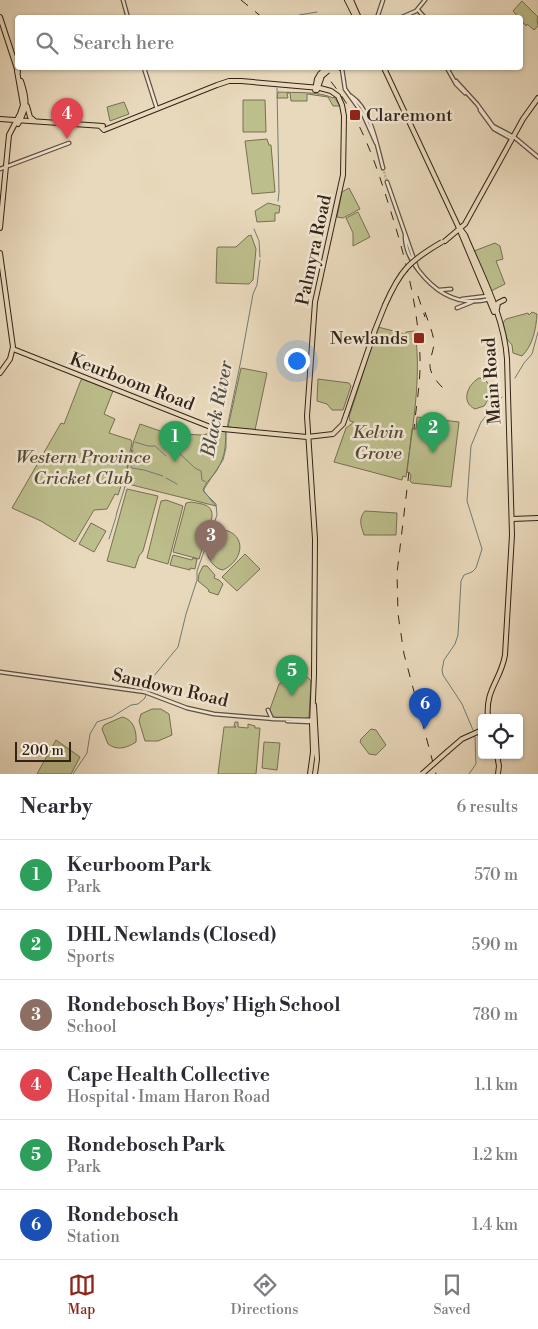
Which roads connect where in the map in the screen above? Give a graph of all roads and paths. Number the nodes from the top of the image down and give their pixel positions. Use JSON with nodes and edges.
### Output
{"nodes":[{"id":1,"x":123,"y":0,"type":"edge"},
{"id":2,"x":349,"y":0,"type":"edge"},
{"id":3,"x":383,"y":0,"type":"edge"},
{"id":4,"x":425,"y":0,"type":"edge"},
{"id":5,"x":418,"y":10,"type":"junction"},
{"id":6,"x":127,"y":15,"type":"edge"},
{"id":7,"x":356,"y":15,"type":"edge"},
{"id":8,"x":378,"y":15,"type":"edge"},
{"id":9,"x":407,"y":15,"type":"edge"},
{"id":10,"x":422,"y":15,"type":"edge"},
{"id":11,"x":0,"y":17,"type":"edge"},
{"id":12,"x":15,"y":65,"type":"edge"},
{"id":13,"x":145,"y":70,"type":"edge"},
{"id":14,"x":326,"y":70,"type":"edge"},
{"id":15,"x":341,"y":70,"type":"edge"},
{"id":16,"x":385,"y":70,"type":"edge"},
{"id":17,"x":448,"y":70,"type":"edge"},
{"id":18,"x":17,"y":71,"type":"joint"},
{"id":19,"x":321,"y":75,"type":"junction"},
{"id":20,"x":316,"y":82,"type":"junction"},
{"id":21,"x":279,"y":85,"type":"junction"},
{"id":22,"x":298,"y":86,"type":"junction"},
{"id":23,"x":23,"y":87,"type":"junction"},
{"id":24,"x":316,"y":89,"type":"junction"},
{"id":25,"x":349,"y":95,"type":"junction"},
{"id":26,"x":23,"y":97,"type":"junction"},
{"id":27,"x":538,"y":98,"type":"edge"},
{"id":28,"x":342,"y":102,"type":"junction"},
{"id":29,"x":26,"y":104,"type":"junction"},
{"id":30,"x":157,"y":109,"type":"junction"},
{"id":31,"x":0,"y":118,"type":"edge"},
{"id":32,"x":19,"y":120,"type":"junction"},
{"id":33,"x":32,"y":121,"type":"junction"},
{"id":34,"x":11,"y":130,"type":"junction"},
{"id":35,"x":372,"y":130,"type":"junction"},
{"id":36,"x":378,"y":134,"type":"dead end"},
{"id":37,"x":514,"y":139,"type":"junction"},
{"id":38,"x":69,"y":143,"type":"dead end"},
{"id":39,"x":376,"y":143,"type":"junction"},
{"id":40,"x":9,"y":144,"type":"junction"},
{"id":41,"x":538,"y":157,"type":"edge"},
{"id":42,"x":6,"y":167,"type":"junction"},
{"id":43,"x":383,"y":168,"type":"tunnel mouth"},
{"id":44,"x":0,"y":169,"type":"edge"},
{"id":45,"x":387,"y":182,"type":"tunnel mouth"},
{"id":46,"x":0,"y":228,"type":"edge"},
{"id":47,"x":461,"y":230,"type":"junction"},
{"id":48,"x":0,"y":253,"type":"edge"},
{"id":49,"x":451,"y":289,"type":"dead end"},
{"id":50,"x":437,"y":290,"type":"junction"},
{"id":51,"x":489,"y":297,"type":"junction"},
{"id":52,"x":461,"y":300,"type":"junction"},
{"id":53,"x":504,"y":300,"type":"dead end"},
{"id":54,"x":475,"y":301,"type":"junction"},
{"id":55,"x":457,"y":308,"type":"dead end"},
{"id":56,"x":497,"y":314,"type":"junction"},
{"id":57,"x":13,"y":350,"type":"junction"},
{"id":58,"x":0,"y":373,"type":"edge"},
{"id":59,"x":309,"y":436,"type":"junction"},
{"id":60,"x":538,"y":518,"type":"edge"},
{"id":61,"x":511,"y":519,"type":"junction"},
{"id":62,"x":0,"y":672,"type":"edge"},
{"id":63,"x":268,"y":710,"type":"dead end"},
{"id":64,"x":488,"y":714,"type":"edge"},
{"id":65,"x":274,"y":719,"type":"junction"},
{"id":66,"x":314,"y":721,"type":"junction"},
{"id":67,"x":478,"y":733,"type":"edge"},
{"id":68,"x":497,"y":759,"type":"edge"},
{"id":69,"x":310,"y":774,"type":"edge"},
{"id":70,"x":314,"y":774,"type":"edge"},
{"id":71,"x":422,"y":774,"type":"edge"},
{"id":72,"x":498,"y":774,"type":"edge"}],
"edges":[{"from":1,"to":6,"type":"street"},
{"from":2,"to":7,"type":"main road"},
{"from":3,"to":8,"type":"street"},
{"from":4,"to":5,"type":"street"},
{"from":5,"to":9,"type":"street"},
{"from":5,"to":10,"type":"street"},
{"from":11,"to":12,"type":"main road"},
{"from":13,"to":30,"type":"street"},
{"from":14,"to":19,"type":"main road","bridge":true},
{"from":15,"to":25,"type":"street"},
{"from":16,"to":47,"type":"main road","name":"Main Road"},
{"from":17,"to":37,"type":"street"},
{"from":18,"to":23,"type":"main road"},
{"from":18,"to":26,"type":"main road"},
{"from":19,"to":20,"type":"main road"},
{"from":19,"to":24,"type":"main road"},
{"from":20,"to":22,"type":"main road"},
{"from":20,"to":24,"type":"main road"},
{"from":21,"to":22,"type":"main road"},
{"from":21,"to":24,"type":"main road"},
{"from":21,"to":30,"type":"main road"},
{"from":22,"to":24,"type":"main road"},
{"from":23,"to":26,"type":"main road"},
{"from":23,"to":29,"type":"main road"},
{"from":24,"to":28,"type":"main road"},
{"from":24,"to":28,"type":"main road"},
{"from":25,"to":35,"type":"street"},
{"from":25,"to":39,"type":"street"},
{"from":26,"to":32,"type":"main road"},
{"from":27,"to":37,"type":"main road"},
{"from":28,"to":59,"type":"main road","name":"Palmyra Road"},
{"from":29,"to":32,"type":"main road"},
{"from":29,"to":33,"type":"main road"},
{"from":30,"to":33,"type":"main road"},
{"from":31,"to":32,"type":"main road"},
{"from":31,"to":34,"type":"main road"},
{"from":32,"to":33,"type":"main road"},
{"from":32,"to":33,"type":"main road"},
{"from":32,"to":34,"type":"main road"},
{"from":32,"to":40,"type":"main road"},
{"from":34,"to":40,"type":"main road"},
{"from":35,"to":36,"type":"street"},
{"from":35,"to":39,"type":"street"},
{"from":37,"to":41,"type":"street"},
{"from":37,"to":47,"type":"main road"},
{"from":38,"to":42,"type":"street"},
{"from":39,"to":43,"type":"street"},
{"from":40,"to":42,"type":"main road"},
{"from":42,"to":44,"type":"street"},
{"from":42,"to":46,"type":"main road"},
{"from":45,"to":50,"type":"street"},
{"from":47,"to":51,"type":"main road","name":"Main Road"},
{"from":47,"to":59,"type":"main road","name":"Keurboom Road","bridge":true},
{"from":48,"to":57,"type":"main road"},
{"from":49,"to":50,"type":"street"},
{"from":50,"to":52,"type":"street"},
{"from":51,"to":52,"type":"street"},
{"from":51,"to":54,"type":"street"},
{"from":51,"to":56,"type":"main road","name":"Main Road"},
{"from":51,"to":61,"type":"main road","name":"Main Road"},
{"from":52,"to":54,"type":"street"},
{"from":53,"to":56,"type":"main road"},
{"from":54,"to":55,"type":"street"},
{"from":56,"to":61,"type":"main road","name":"Main Road"},
{"from":57,"to":58,"type":"main road"},
{"from":57,"to":59,"type":"main road","name":"Keurboom Road"},
{"from":59,"to":66,"type":"main road","name":"Palmyra Road"},
{"from":60,"to":61,"type":"main road"},
{"from":61,"to":64,"type":"main road","name":"Main Road"},
{"from":62,"to":65,"type":"street","name":"Sandown Road"},
{"from":63,"to":65,"type":"street"},
{"from":65,"to":66,"type":"street","name":"Sandown Road"},
{"from":66,"to":69,"type":"main road"},
{"from":66,"to":70,"type":"main road"},
{"from":67,"to":71,"type":"main road","bridge":true},
{"from":68,"to":72,"type":"main road"}]}
